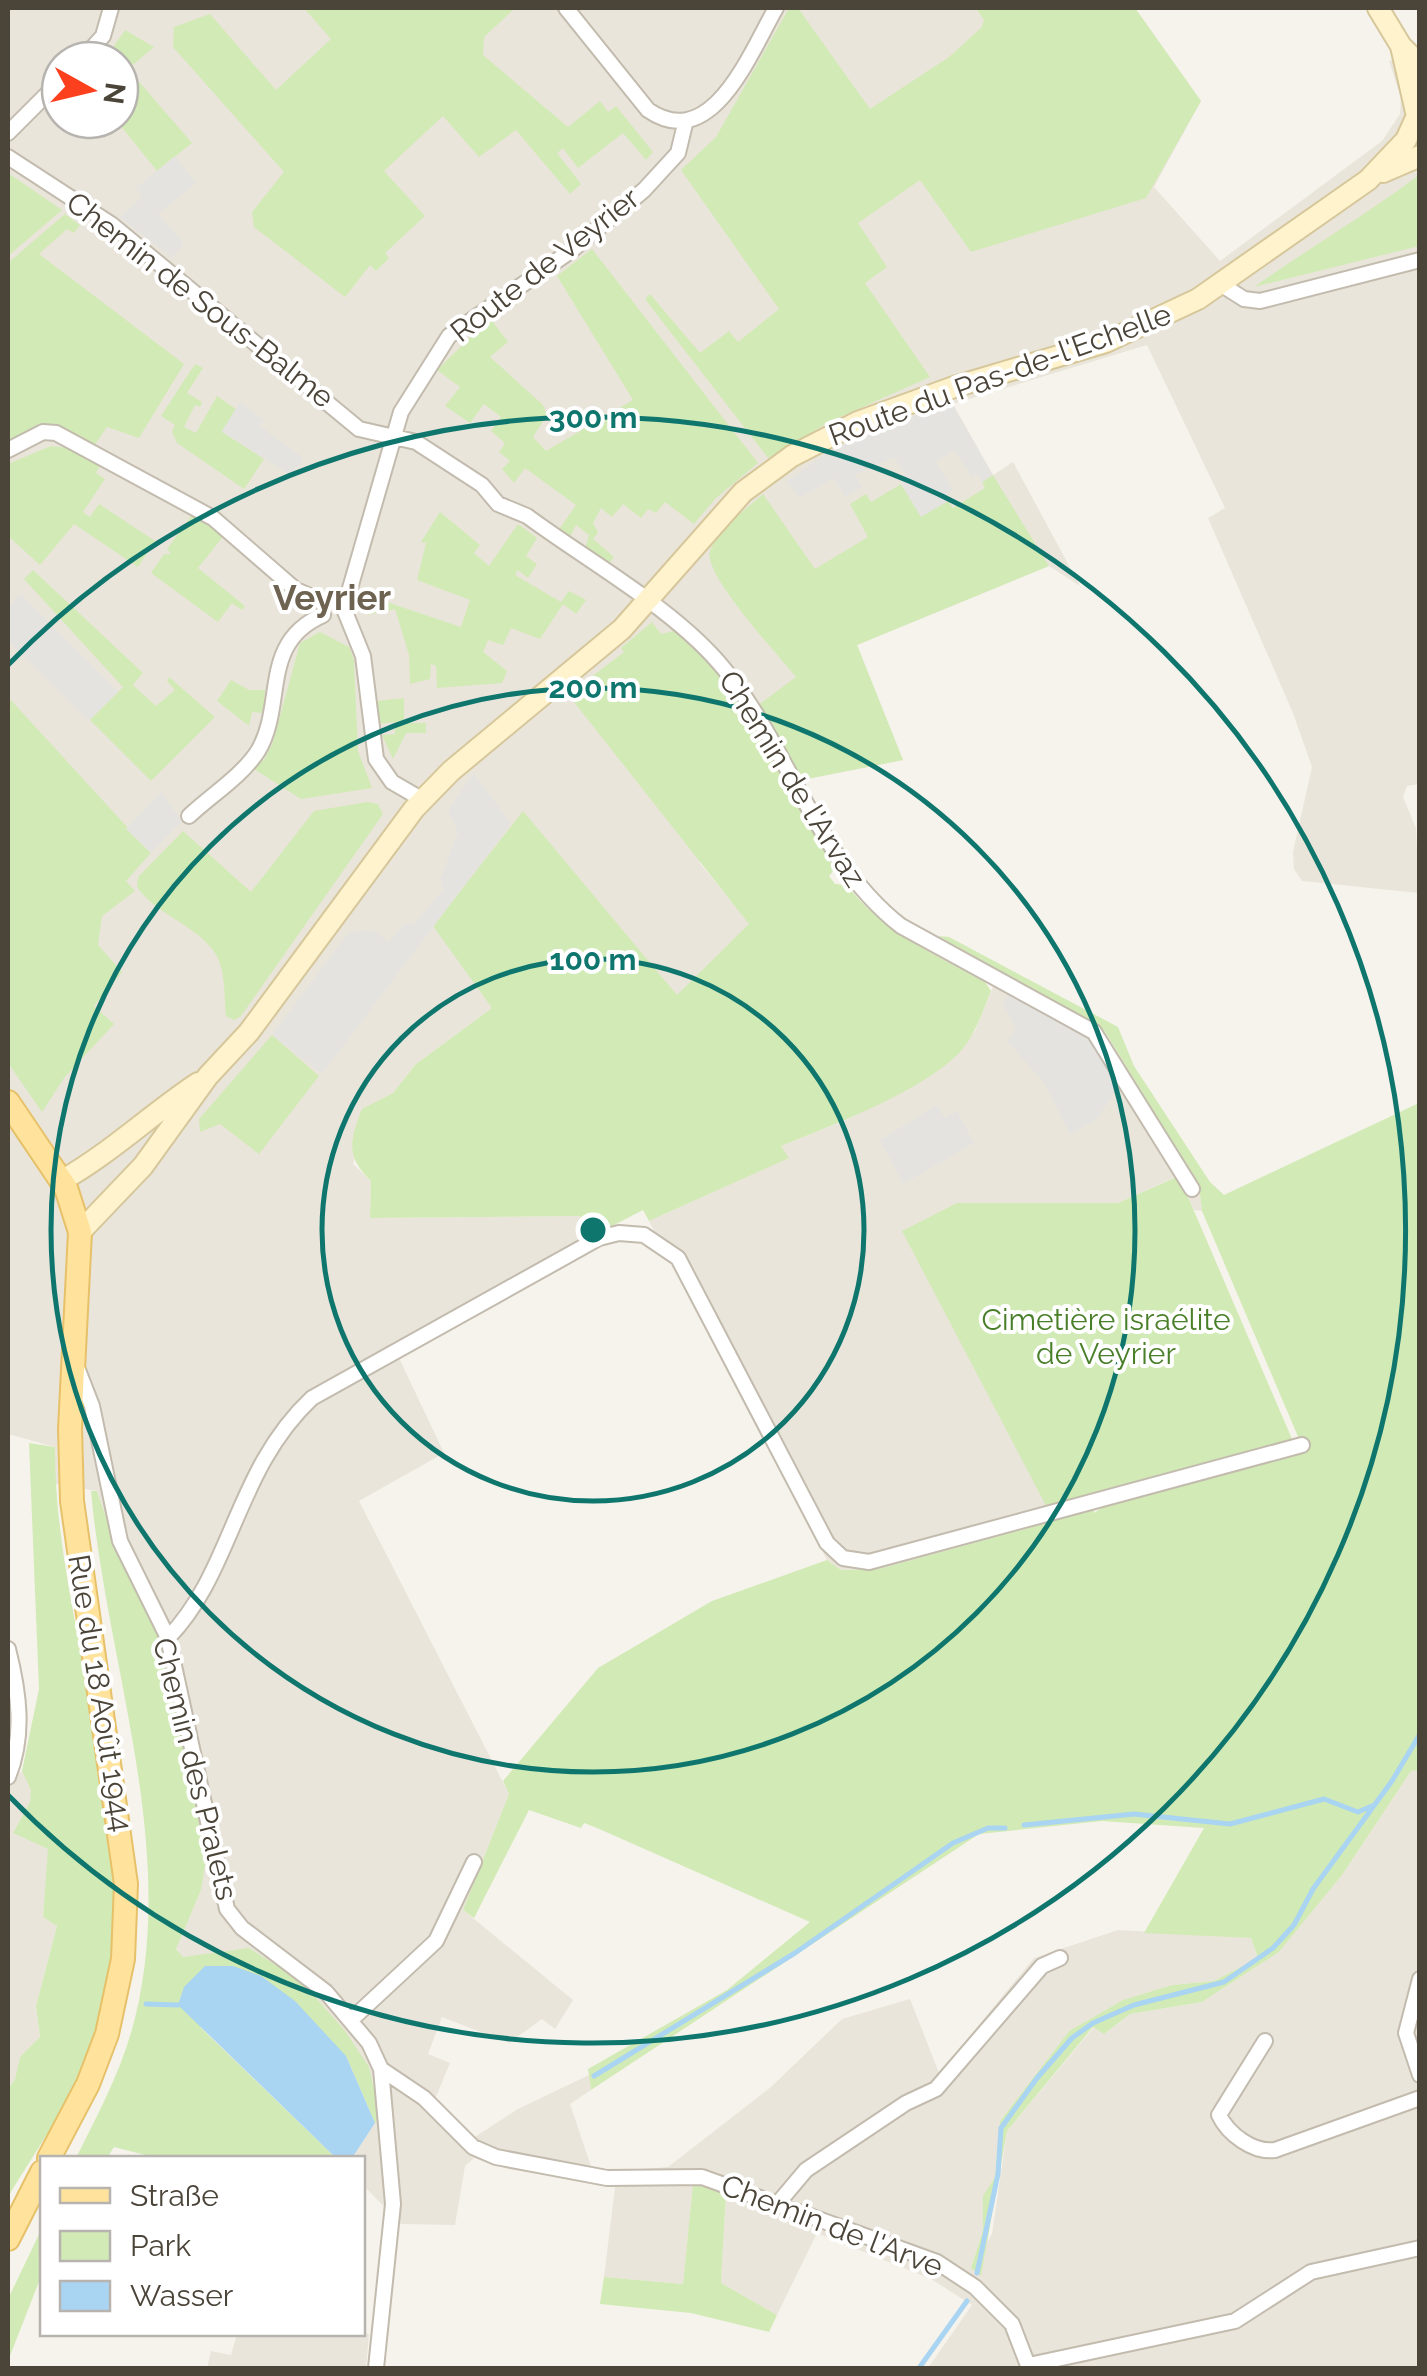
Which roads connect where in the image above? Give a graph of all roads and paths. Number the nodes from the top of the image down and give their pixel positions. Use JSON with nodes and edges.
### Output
{"nodes":[{"id":1,"x":111,"y":8,"type":"edge"},
{"id":2,"x":566,"y":8,"type":"edge"},
{"id":3,"x":776,"y":8,"type":"edge"},
{"id":4,"x":1378,"y":8,"type":"edge"},
{"id":5,"x":99,"y":40,"type":"edge"},
{"id":6,"x":1401,"y":46,"type":"junction"},
{"id":7,"x":1420,"y":65,"type":"edge"},
{"id":8,"x":40,"y":101,"type":"edge"},
{"id":9,"x":1418,"y":118,"type":"edge"},
{"id":10,"x":685,"y":124,"type":"junction"},
{"id":11,"x":8,"y":133,"type":"edge"},
{"id":12,"x":1420,"y":156,"type":"edge"},
{"id":13,"x":8,"y":157,"type":"edge"},
{"id":14,"x":1368,"y":180,"type":"junction"},
{"id":15,"x":1420,"y":260,"type":"edge"},
{"id":16,"x":1222,"y":285,"type":"junction"},
{"id":17,"x":393,"y":438,"type":"junction"},
{"id":18,"x":8,"y":450,"type":"edge"},
{"id":19,"x":345,"y":597,"type":"junction"},
{"id":20,"x":647,"y":602,"type":"junction"},
{"id":21,"x":322,"y":608,"type":"junction"},
{"id":22,"x":346,"y":620,"type":"junction"},
{"id":23,"x":422,"y":800,"type":"junction"},
{"id":24,"x":188,"y":816,"type":"dead end"},
{"id":25,"x":208,"y":1076,"type":"junction"},
{"id":26,"x":8,"y":1102,"type":"edge"},
{"id":27,"x":62,"y":1181,"type":"junction"},
{"id":28,"x":1192,"y":1189,"type":"dead end"},
{"id":29,"x":78,"y":1223,"type":"junction"},
{"id":30,"x":74,"y":1358,"type":"junction"},
{"id":31,"x":1302,"y":1445,"type":"dead end"},
{"id":32,"x":168,"y":1638,"type":"junction"},
{"id":33,"x":8,"y":1649,"type":"edge"},
{"id":34,"x":8,"y":1778,"type":"edge"},
{"id":35,"x":474,"y":1862,"type":"dead end"},
{"id":36,"x":1060,"y":1958,"type":"dead end"},
{"id":37,"x":1420,"y":1979,"type":"edge"},
{"id":38,"x":351,"y":2020,"type":"junction"},
{"id":39,"x":1265,"y":2041,"type":"dead end"},
{"id":40,"x":382,"y":2070,"type":"junction"},
{"id":41,"x":1420,"y":2075,"type":"edge"},
{"id":42,"x":1420,"y":2098,"type":"edge"},
{"id":43,"x":51,"y":2156,"type":"edge"},
{"id":44,"x":40,"y":2176,"type":"edge"},
{"id":45,"x":779,"y":2202,"type":"junction"},
{"id":46,"x":8,"y":2238,"type":"edge"},
{"id":47,"x":1420,"y":2248,"type":"edge"},
{"id":48,"x":1029,"y":2367,"type":"edge"},
{"id":49,"x":376,"y":2368,"type":"edge"}],
"edges":[{"from":1,"to":5,"type":"street"},
{"from":2,"to":10,"type":"street"},
{"from":3,"to":10,"type":"street","name":"Route de Veyrier"},
{"from":4,"to":6,"type":"main road"},
{"from":6,"to":7,"type":"main road"},
{"from":6,"to":9,"type":"main road"},
{"from":8,"to":11,"type":"street"},
{"from":9,"to":14,"type":"main road","name":"Route du Pas-de-l'Echelle"},
{"from":10,"to":17,"type":"street","name":"Route de Veyrier"},
{"from":12,"to":14,"type":"main road","name":"Route du Pas-de-l'Echelle"},
{"from":13,"to":17,"type":"street","name":"Chemin de Sous-Balme"},
{"from":14,"to":16,"type":"main road","name":"Route du Pas-de-l'Echelle"},
{"from":15,"to":16,"type":"street"},
{"from":16,"to":20,"type":"main road","name":"Route du Pas-de-l'Echelle"},
{"from":17,"to":19,"type":"street","name":"Route de Veyrier"},
{"from":17,"to":20,"type":"street","name":"Chemin de Sous-Balme"},
{"from":18,"to":21,"type":"street"},
{"from":19,"to":21,"type":"street"},
{"from":19,"to":22,"type":"street"},
{"from":20,"to":23,"type":"main road","name":"Route du Pas-de-l'Echelle"},
{"from":20,"to":28,"type":"street","name":"Chemin de l'Arvaz"},
{"from":21,"to":22,"type":"street"},
{"from":21,"to":24,"type":"street"},
{"from":22,"to":23,"type":"street"},
{"from":23,"to":25,"type":"main road","name":"Route du Pas-de-l'Echelle"},
{"from":25,"to":27,"type":"main road","name":"Route du Pas-de-l'Echelle"},
{"from":25,"to":29,"type":"main road","name":"Route du Pas-de-l'Echelle"},
{"from":26,"to":27,"type":"main road"},
{"from":27,"to":29,"type":"main road"},
{"from":29,"to":30,"type":"main road","name":"Rue du 18 Août 1944"},
{"from":30,"to":32,"type":"street","name":"Chemin des Pralets"},
{"from":30,"to":43,"type":"main road","name":"Rue du 18 Août 1944"},
{"from":31,"to":32,"type":"street"},
{"from":32,"to":38,"type":"street","name":"Chemin des Pralets"},
{"from":33,"to":34,"type":"street"},
{"from":35,"to":38,"type":"street"},
{"from":36,"to":45,"type":"street"},
{"from":37,"to":41,"type":"street"},
{"from":38,"to":40,"type":"street","name":"Chemin des Pralets"},
{"from":39,"to":42,"type":"street"},
{"from":40,"to":45,"type":"street","name":"Chemin de l'Arve"},
{"from":40,"to":49,"type":"street","name":"Chemin des Pralets"},
{"from":44,"to":46,"type":"main road"},
{"from":45,"to":48,"type":"street","name":"Chemin de l'Arve"},
{"from":47,"to":48,"type":"street"}]}
